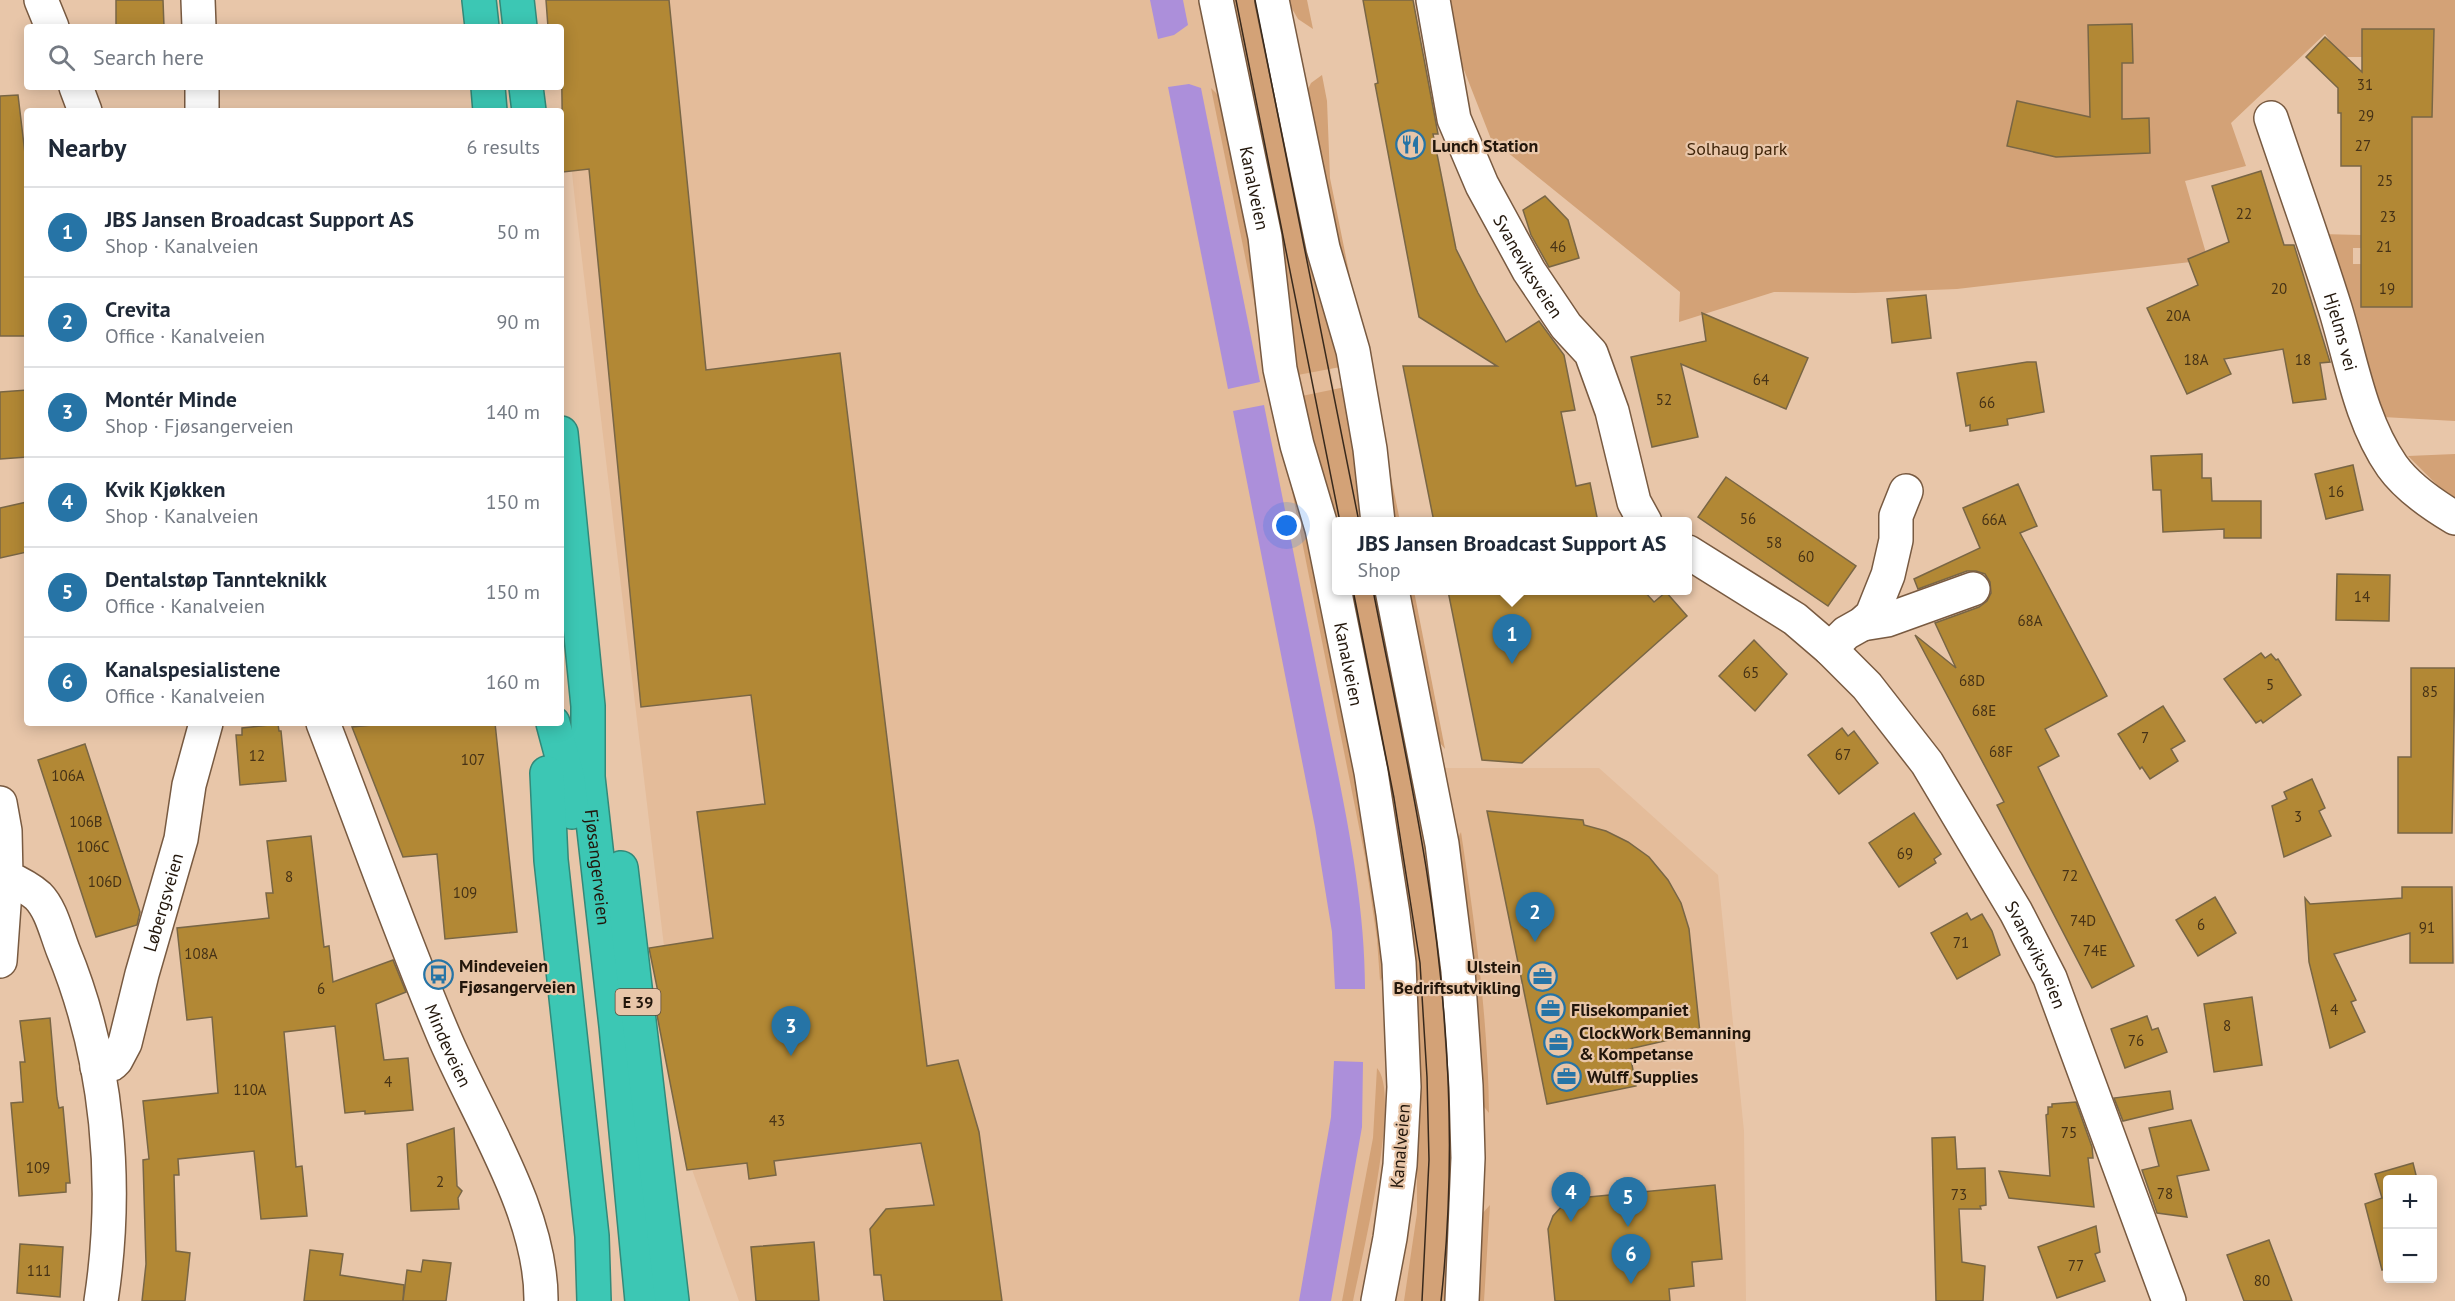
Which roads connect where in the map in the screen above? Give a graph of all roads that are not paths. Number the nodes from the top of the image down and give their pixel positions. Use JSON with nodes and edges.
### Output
{"nodes":[{"id":1,"x":42,"y":0,"type":"edge"},
{"id":2,"x":198,"y":0,"type":"edge"},
{"id":3,"x":479,"y":0,"type":"edge"},
{"id":4,"x":517,"y":0,"type":"edge"},
{"id":5,"x":1216,"y":0,"type":"edge"},
{"id":6,"x":1272,"y":0,"type":"edge"},
{"id":7,"x":1433,"y":0,"type":"edge"},
{"id":8,"x":51,"y":24,"type":"edge"},
{"id":9,"x":200,"y":24,"type":"edge"},
{"id":10,"x":482,"y":24,"type":"edge"},
{"id":11,"x":520,"y":24,"type":"edge"},
{"id":12,"x":77,"y":90,"type":"edge"},
{"id":13,"x":202,"y":90,"type":"edge"},
{"id":14,"x":488,"y":90,"type":"edge"},
{"id":15,"x":526,"y":90,"type":"edge"},
{"id":16,"x":85,"y":108,"type":"edge"},
{"id":17,"x":202,"y":108,"type":"edge"},
{"id":18,"x":490,"y":108,"type":"edge"},
{"id":19,"x":529,"y":108,"type":"edge"},
{"id":20,"x":2271,"y":118,"type":"dead end"},
{"id":21,"x":564,"y":463,"type":"edge"},
{"id":22,"x":1906,"y":491,"type":"dead end"},
{"id":23,"x":1377,"y":517,"type":"edge"},
{"id":24,"x":1642,"y":517,"type":"edge"},
{"id":25,"x":2455,"y":518,"type":"edge"},
{"id":26,"x":1692,"y":555,"type":"edge"},
{"id":27,"x":1332,"y":579,"type":"edge"},
{"id":28,"x":1973,"y":589,"type":"dead end"},
{"id":29,"x":1335,"y":595,"type":"edge"},
{"id":30,"x":1393,"y":595,"type":"edge"},
{"id":31,"x":1862,"y":624,"type":"junction"},
{"id":32,"x":1830,"y":649,"type":"junction"},
{"id":33,"x":588,"y":705,"type":"junction"},
{"id":34,"x":205,"y":726,"type":"edge"},
{"id":35,"x":324,"y":726,"type":"edge"},
{"id":36,"x":548,"y":726,"type":"edge"},
{"id":37,"x":555,"y":726,"type":"edge"},
{"id":38,"x":0,"y":803,"type":"edge"},
{"id":39,"x":6,"y":877,"type":"junction"},
{"id":40,"x":0,"y":961,"type":"edge"},
{"id":41,"x":97,"y":1067,"type":"junction"},
{"id":42,"x":102,"y":1301,"type":"edge"},
{"id":43,"x":541,"y":1301,"type":"edge"},
{"id":44,"x":594,"y":1301,"type":"edge"},
{"id":45,"x":620,"y":1301,"type":"edge"},
{"id":46,"x":642,"y":1301,"type":"edge"},
{"id":47,"x":672,"y":1301,"type":"edge"},
{"id":48,"x":1378,"y":1301,"type":"edge"},
{"id":49,"x":1461,"y":1301,"type":"edge"},
{"id":50,"x":2169,"y":1301,"type":"edge"}],
"edges":[{"from":1,"to":8,"type":"street"},
{"from":2,"to":9,"type":"street"},
{"from":3,"to":10,"type":"highway"},
{"from":4,"to":11,"type":"highway"},
{"from":5,"to":27,"type":"street","name":"Kanalveien"},
{"from":6,"to":23,"type":"street"},
{"from":7,"to":24,"type":"street","name":"Svaneviksveien"},
{"from":12,"to":16,"type":"street"},
{"from":13,"to":17,"type":"street"},
{"from":14,"to":18,"type":"highway"},
{"from":15,"to":19,"type":"highway"},
{"from":20,"to":25,"type":"street","name":"Hjelms vei"},
{"from":21,"to":33,"type":"highway","name":"Fjøsangerveien","number":"E 39"},
{"from":22,"to":31,"type":"street"},
{"from":26,"to":32,"type":"street","name":"Svaneviksveien"},
{"from":28,"to":31,"type":"street"},
{"from":29,"to":48,"type":"street","name":"Kanalveien"},
{"from":30,"to":49,"type":"street"},
{"from":31,"to":32,"type":"street"},
{"from":32,"to":50,"type":"street","name":"Svaneviksveien"},
{"from":33,"to":46,"type":"highway","name":"Fjøsangerveien","number":"E 39"},
{"from":33,"to":47,"type":"highway","number":"E 39"},
{"from":34,"to":41,"type":"street","name":"Løbergsveien"},
{"from":35,"to":43,"type":"street","name":"Mindeveien"},
{"from":36,"to":44,"type":"highway"},
{"from":37,"to":45,"type":"highway","name":"Fjøsangerveien","number":"E 39"},
{"from":38,"to":39,"type":"street"},
{"from":39,"to":40,"type":"street"},
{"from":39,"to":41,"type":"street"},
{"from":41,"to":42,"type":"street"}]}
